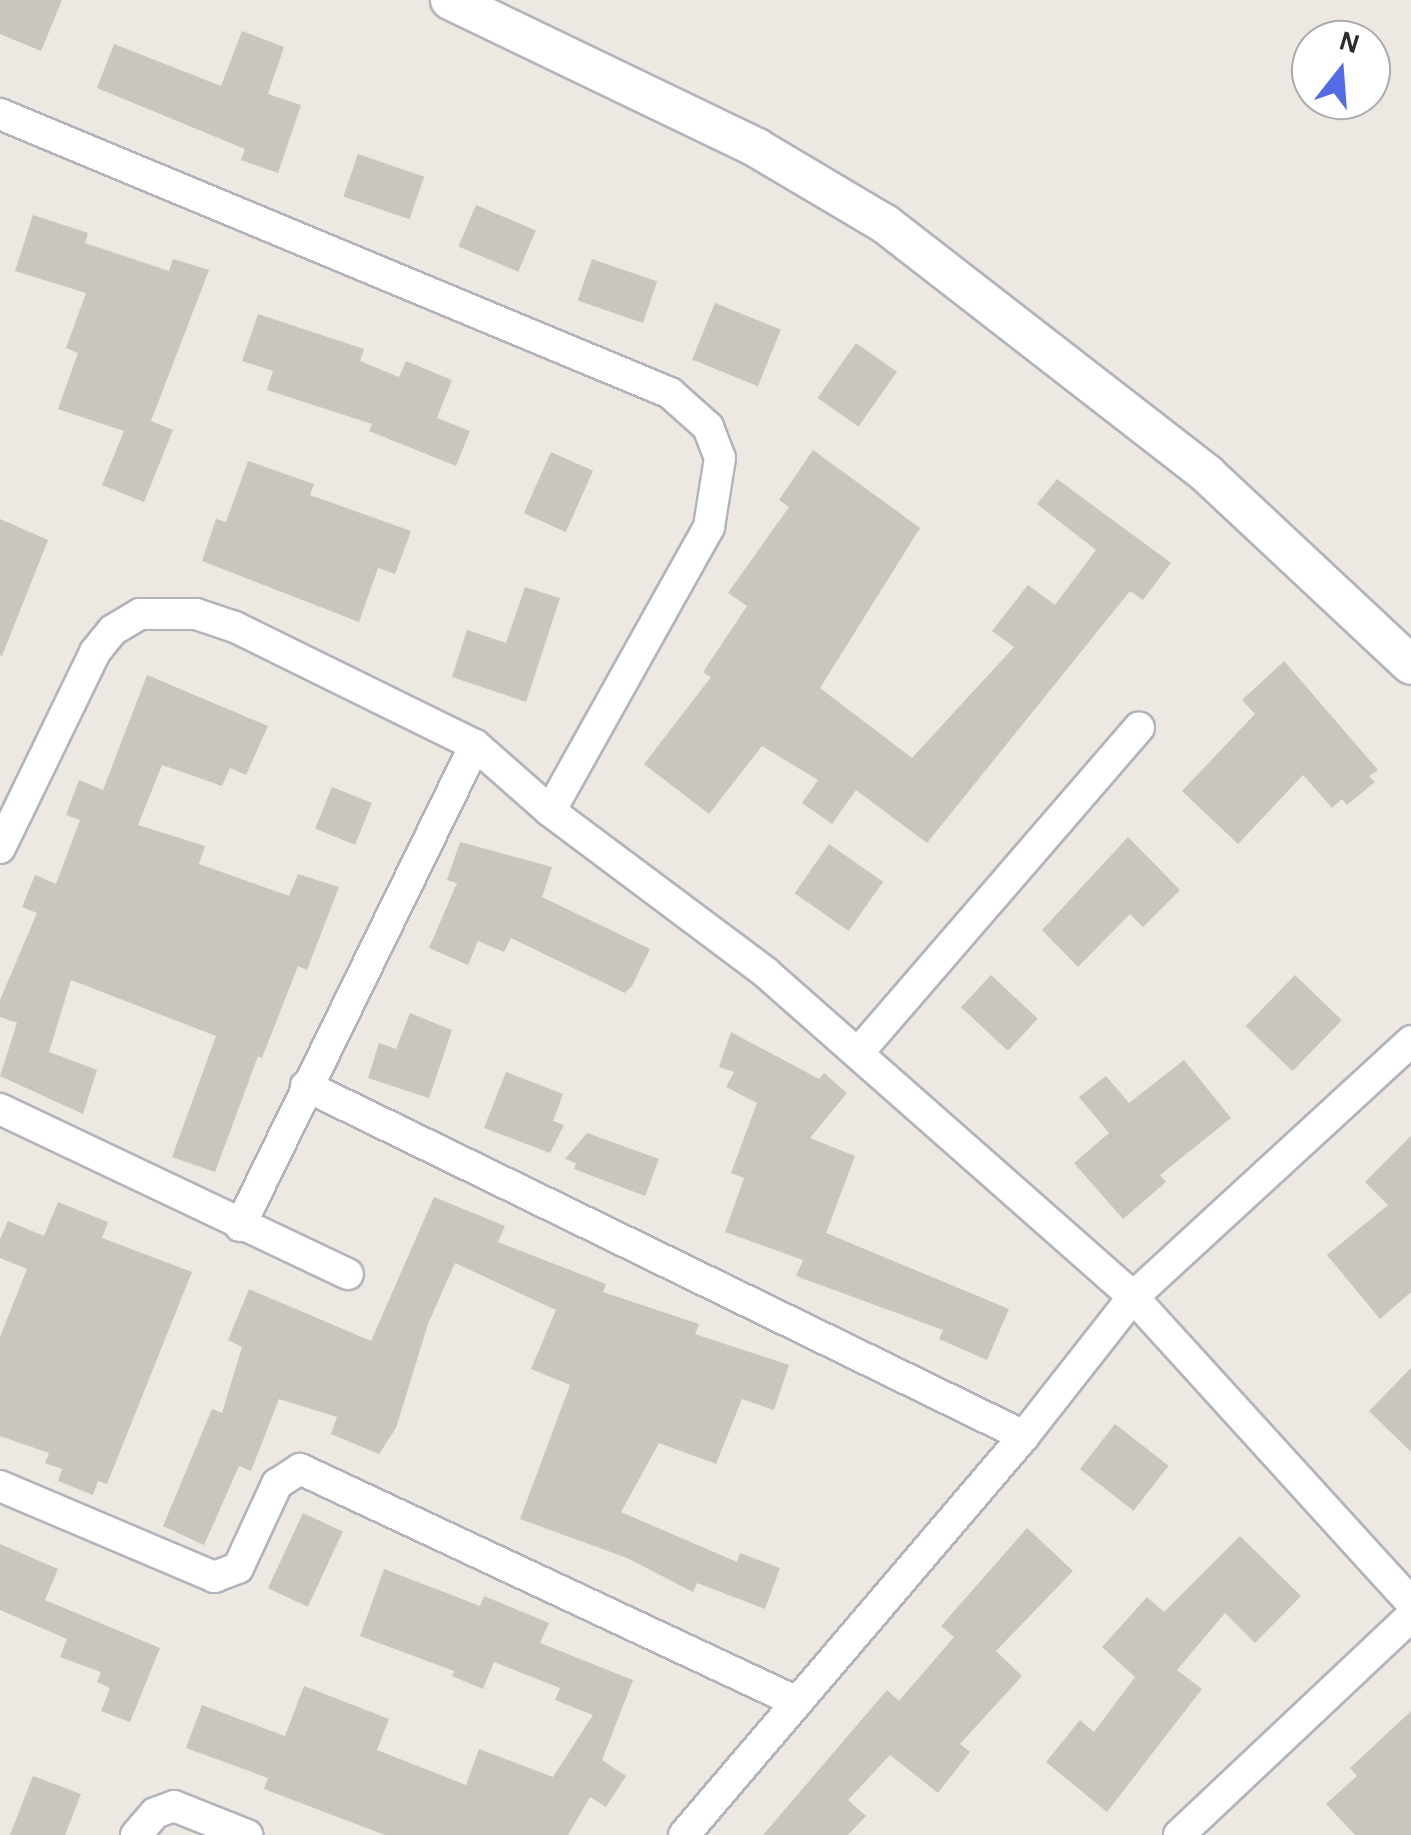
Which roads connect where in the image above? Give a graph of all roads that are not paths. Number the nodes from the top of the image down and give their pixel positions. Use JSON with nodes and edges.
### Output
{"nodes":[{"id":1,"x":460,"y":3,"type":"edge"},
{"id":2,"x":0,"y":114,"type":"edge"},
{"id":3,"x":1411,"y":665,"type":"edge"},
{"id":4,"x":1139,"y":727,"type":"dead end"},
{"id":5,"x":475,"y":744,"type":"junction"},
{"id":6,"x":550,"y":811,"type":"junction"},
{"id":7,"x":0,"y":848,"type":"edge"},
{"id":8,"x":1411,"y":1041,"type":"edge"},
{"id":9,"x":858,"y":1053,"type":"junction"},
{"id":10,"x":306,"y":1086,"type":"junction"},
{"id":11,"x":0,"y":1109,"type":"edge"},
{"id":12,"x":240,"y":1226,"type":"junction"},
{"id":13,"x":348,"y":1274,"type":"dead end"},
{"id":14,"x":1133,"y":1297,"type":"junction"},
{"id":15,"x":1024,"y":1436,"type":"junction"},
{"id":16,"x":0,"y":1486,"type":"edge"},
{"id":17,"x":1411,"y":1603,"type":"edge"},
{"id":18,"x":1411,"y":1616,"type":"edge"},
{"id":19,"x":797,"y":1702,"type":"junction"},
{"id":20,"x":136,"y":1835,"type":"edge"},
{"id":21,"x":247,"y":1835,"type":"edge"},
{"id":22,"x":684,"y":1835,"type":"edge"},
{"id":23,"x":1179,"y":1835,"type":"edge"}],
"edges":[{"from":1,"to":3,"type":"street"},
{"from":2,"to":6,"type":"street"},
{"from":4,"to":9,"type":"street"},
{"from":5,"to":6,"type":"street"},
{"from":5,"to":7,"type":"street"},
{"from":5,"to":10,"type":"street"},
{"from":6,"to":9,"type":"street"},
{"from":8,"to":14,"type":"street"},
{"from":9,"to":14,"type":"street"},
{"from":10,"to":12,"type":"street"},
{"from":10,"to":15,"type":"street"},
{"from":11,"to":12,"type":"street"},
{"from":12,"to":13,"type":"street"},
{"from":14,"to":15,"type":"street"},
{"from":14,"to":17,"type":"street"},
{"from":15,"to":19,"type":"street"},
{"from":16,"to":19,"type":"street"},
{"from":18,"to":23,"type":"street"},
{"from":19,"to":22,"type":"street"},
{"from":20,"to":21,"type":"street"}]}
